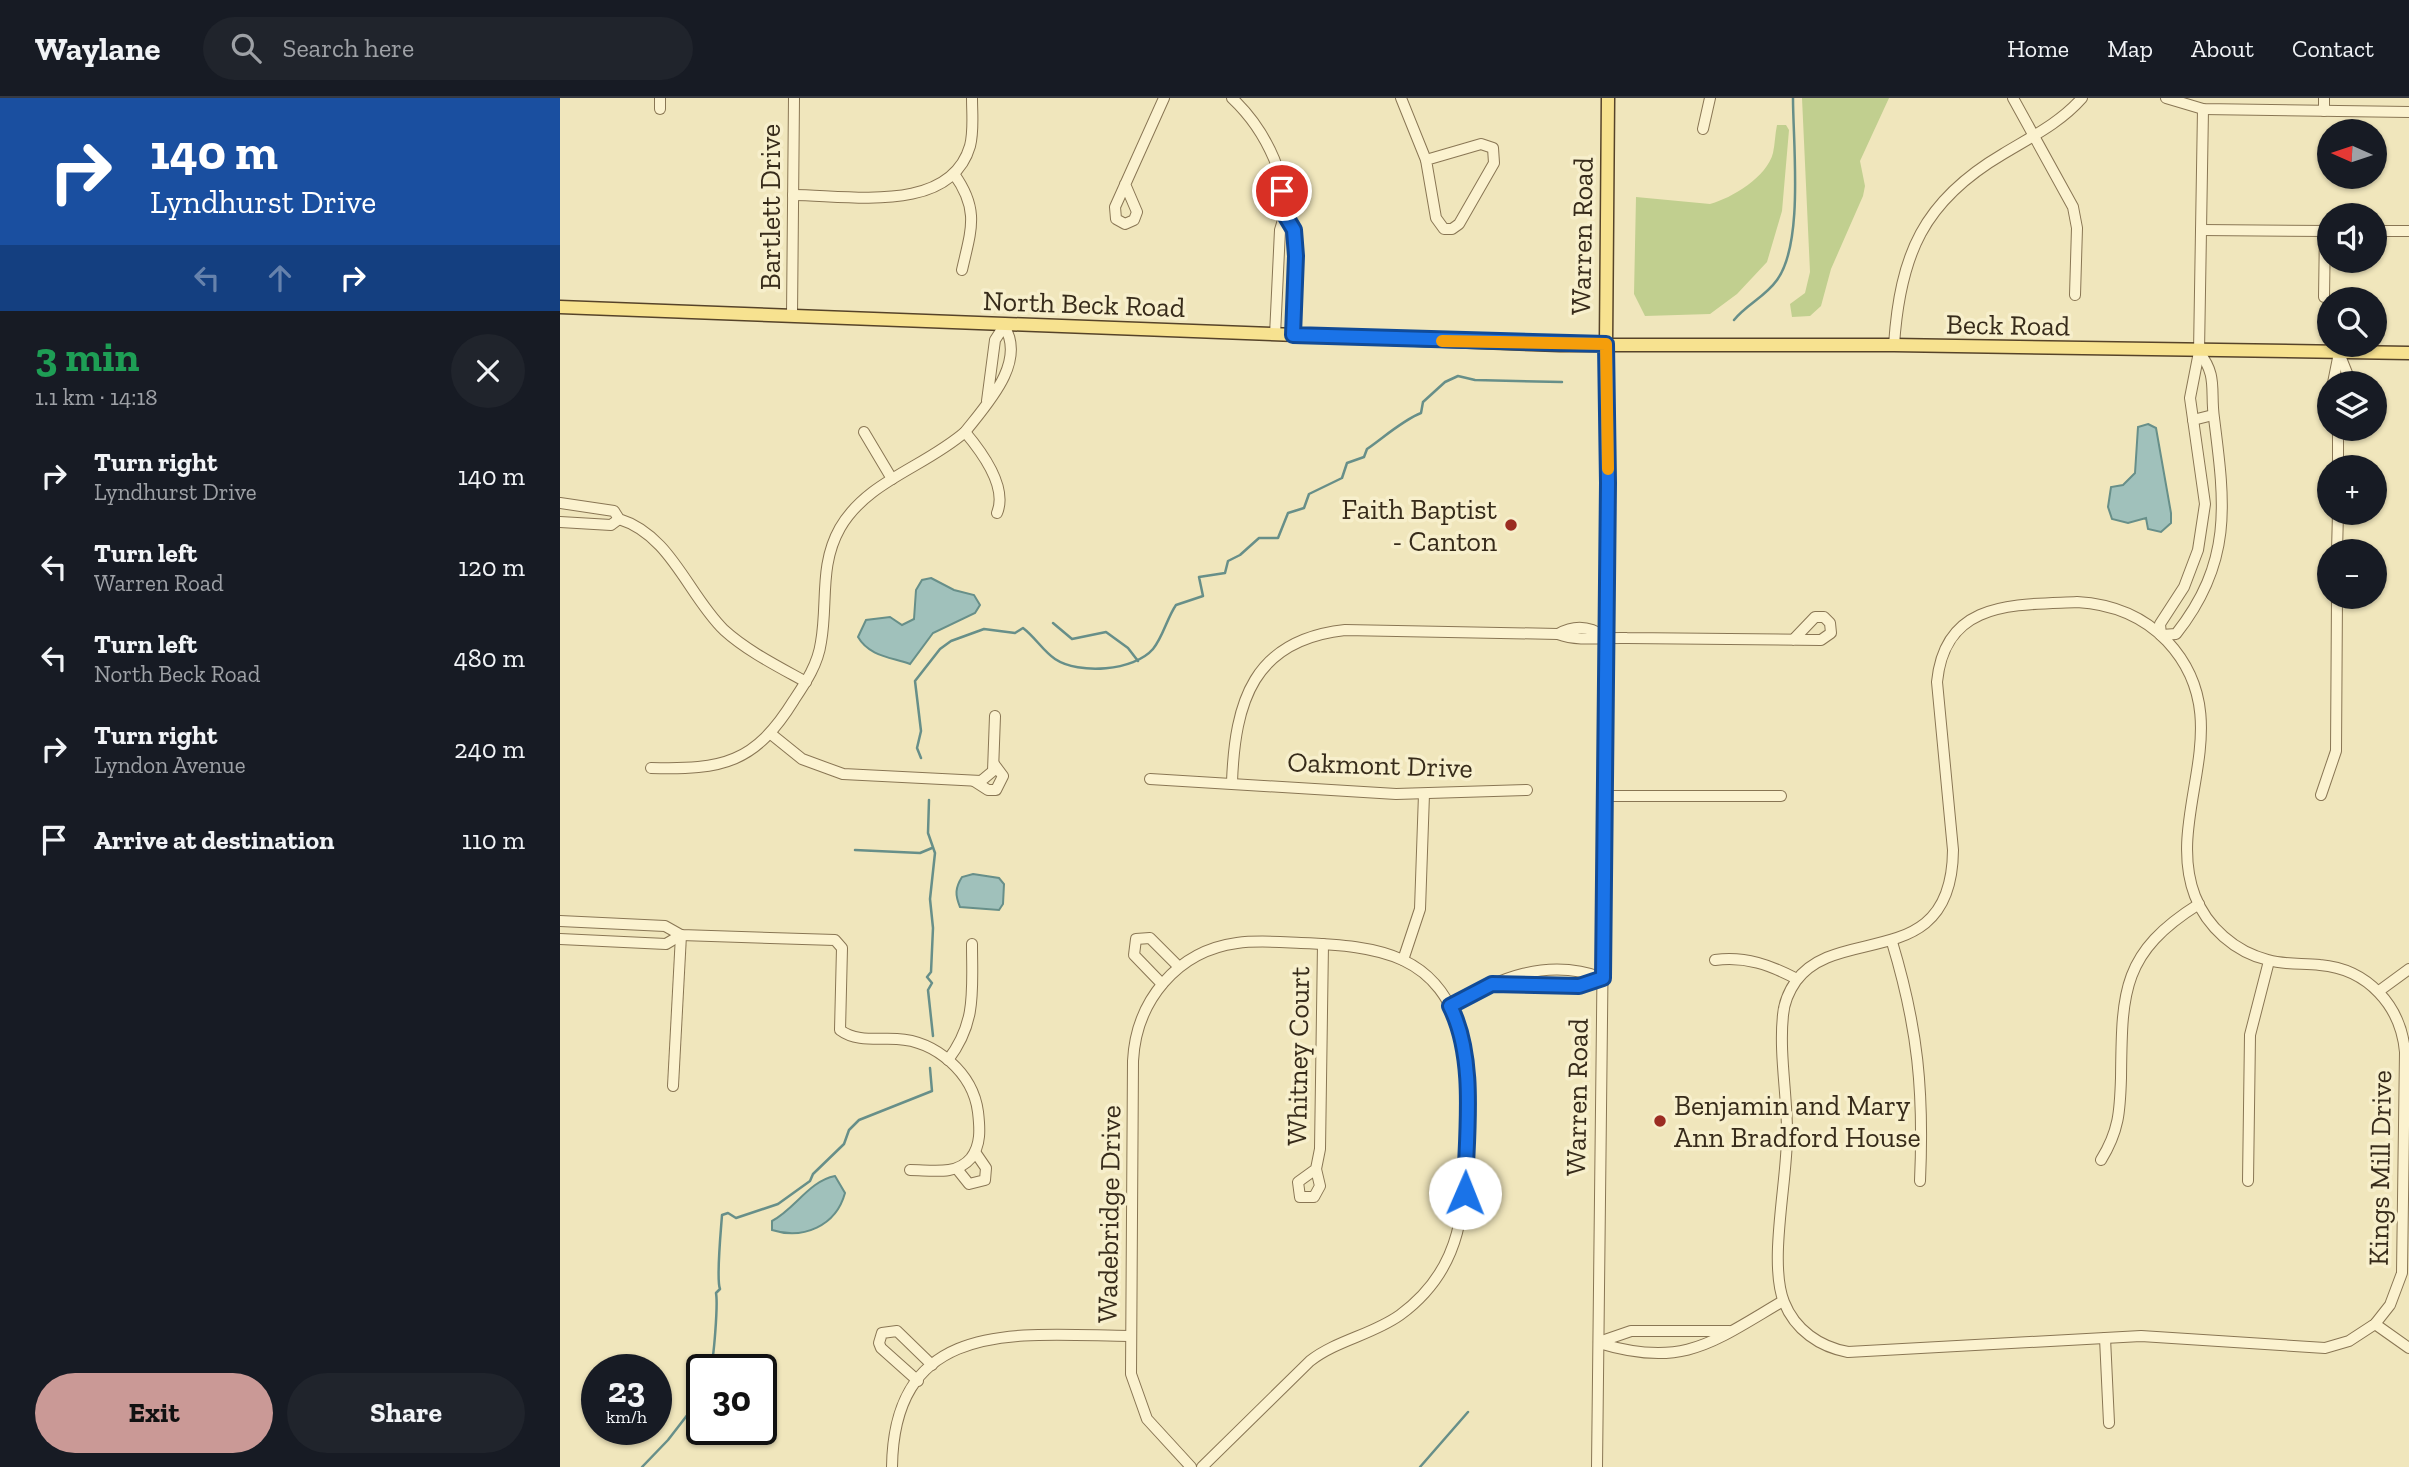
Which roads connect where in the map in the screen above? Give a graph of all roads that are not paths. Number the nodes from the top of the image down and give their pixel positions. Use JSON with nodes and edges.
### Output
{"nodes":[{"id":1,"x":794,"y":98,"type":"edge"},
{"id":2,"x":972,"y":98,"type":"edge"},
{"id":3,"x":1164,"y":98,"type":"edge"},
{"id":4,"x":1232,"y":98,"type":"edge"},
{"id":5,"x":1401,"y":98,"type":"edge"},
{"id":6,"x":1608,"y":98,"type":"edge"},
{"id":7,"x":1710,"y":98,"type":"edge"},
{"id":8,"x":2013,"y":98,"type":"edge"},
{"id":9,"x":2082,"y":98,"type":"edge"},
{"id":10,"x":2166,"y":98,"type":"edge"},
{"id":11,"x":2324,"y":98,"type":"edge"},
{"id":12,"x":2203,"y":109,"type":"junction"},
{"id":13,"x":2324,"y":111,"type":"junction"},
{"id":14,"x":2409,"y":112,"type":"edge"},
{"id":15,"x":1703,"y":129,"type":"dead end"},
{"id":16,"x":2034,"y":135,"type":"junction"},
{"id":17,"x":1426,"y":160,"type":"junction"},
{"id":18,"x":954,"y":174,"type":"junction"},
{"id":19,"x":1125,"y":184,"type":"dead end"},
{"id":20,"x":793,"y":195,"type":"junction"},
{"id":21,"x":1285,"y":215,"type":"junction"},
{"id":22,"x":2201,"y":230,"type":"junction"},
{"id":23,"x":2317,"y":231,"type":"edge"},
{"id":24,"x":2387,"y":231,"type":"edge"},
{"id":25,"x":2409,"y":231,"type":"edge"},
{"id":26,"x":962,"y":270,"type":"dead end"},
{"id":27,"x":2075,"y":295,"type":"dead end"},
{"id":28,"x":560,"y":307,"type":"edge"},
{"id":29,"x":792,"y":316,"type":"junction"},
{"id":30,"x":1004,"y":326,"type":"junction"},
{"id":31,"x":1275,"y":335,"type":"junction"},
{"id":32,"x":1293,"y":335,"type":"junction"},
{"id":33,"x":1606,"y":344,"type":"junction"},
{"id":34,"x":1894,"y":345,"type":"junction"},
{"id":35,"x":2199,"y":352,"type":"junction"},
{"id":36,"x":2317,"y":353,"type":"edge"},
{"id":37,"x":2387,"y":353,"type":"edge"},
{"id":38,"x":2409,"y":353,"type":"edge"},
{"id":39,"x":987,"y":401,"type":"junction"},
{"id":40,"x":2213,"y":415,"type":"junction"},
{"id":41,"x":2193,"y":420,"type":"junction"},
{"id":42,"x":864,"y":432,"type":"dead end"},
{"id":43,"x":965,"y":432,"type":"junction"},
{"id":44,"x":892,"y":480,"type":"junction"},
{"id":45,"x":560,"y":503,"type":"edge"},
{"id":46,"x":997,"y":513,"type":"dead end"},
{"id":47,"x":619,"y":519,"type":"junction"},
{"id":48,"x":560,"y":522,"type":"edge"},
{"id":49,"x":2184,"y":587,"type":"junction"},
{"id":50,"x":2202,"y":597,"type":"junction"},
{"id":51,"x":2337,"y":609,"type":"edge"},
{"id":52,"x":2161,"y":620,"type":"junction"},
{"id":53,"x":2147,"y":623,"type":"junction"},
{"id":54,"x":2176,"y":634,"type":"junction"},
{"id":55,"x":2161,"y":635,"type":"junction"},
{"id":56,"x":1605,"y":637,"type":"junction"},
{"id":57,"x":1793,"y":640,"type":"dead end"},
{"id":58,"x":2173,"y":648,"type":"junction"},
{"id":59,"x":806,"y":682,"type":"junction"},
{"id":60,"x":995,"y":716,"type":"dead end"},
{"id":61,"x":771,"y":734,"type":"junction"},
{"id":62,"x":651,"y":768,"type":"dead end"},
{"id":63,"x":1150,"y":779,"type":"dead end"},
{"id":64,"x":1232,"y":782,"type":"junction"},
{"id":65,"x":1527,"y":790,"type":"dead end"},
{"id":66,"x":1424,"y":794,"type":"junction"},
{"id":67,"x":2321,"y":794,"type":"dead end"},
{"id":68,"x":1603,"y":796,"type":"junction"},
{"id":69,"x":1781,"y":796,"type":"dead end"},
{"id":70,"x":2199,"y":904,"type":"junction"},
{"id":71,"x":560,"y":921,"type":"edge"},
{"id":72,"x":681,"y":936,"type":"junction"},
{"id":73,"x":560,"y":939,"type":"edge"},
{"id":74,"x":1892,"y":942,"type":"junction"},
{"id":75,"x":972,"y":944,"type":"dead end"},
{"id":76,"x":1323,"y":944,"type":"junction"},
{"id":77,"x":1403,"y":960,"type":"junction"},
{"id":78,"x":1715,"y":960,"type":"dead end"},
{"id":79,"x":2269,"y":961,"type":"junction"},
{"id":80,"x":1178,"y":966,"type":"junction"},
{"id":81,"x":2409,"y":969,"type":"edge"},
{"id":82,"x":1603,"y":978,"type":"junction"},
{"id":83,"x":1797,"y":979,"type":"junction"},
{"id":84,"x":1162,"y":984,"type":"junction"},
{"id":85,"x":1492,"y":984,"type":"junction"},
{"id":86,"x":2379,"y":991,"type":"junction"},
{"id":87,"x":1450,"y":1006,"type":"junction"},
{"id":88,"x":948,"y":1060,"type":"junction"},
{"id":89,"x":673,"y":1086,"type":"dead end"},
{"id":90,"x":2407,"y":1091,"type":"edge"},
{"id":91,"x":975,"y":1152,"type":"junction"},
{"id":92,"x":2101,"y":1160,"type":"dead end"},
{"id":93,"x":1316,"y":1168,"type":"dead end"},
{"id":94,"x":957,"y":1169,"type":"junction"},
{"id":95,"x":910,"y":1170,"type":"dead end"},
{"id":96,"x":1920,"y":1181,"type":"dead end"},
{"id":97,"x":2248,"y":1181,"type":"dead end"},
{"id":98,"x":2406,"y":1228,"type":"edge"},
{"id":99,"x":1783,"y":1301,"type":"junction"},
{"id":100,"x":2375,"y":1324,"type":"junction"},
{"id":101,"x":1730,"y":1331,"type":"junction"},
{"id":102,"x":1130,"y":1336,"type":"junction"},
{"id":103,"x":2105,"y":1338,"type":"junction"},
{"id":104,"x":1599,"y":1343,"type":"junction"},
{"id":105,"x":2409,"y":1348,"type":"edge"},
{"id":106,"x":932,"y":1365,"type":"junction"},
{"id":107,"x":918,"y":1381,"type":"junction"},
{"id":108,"x":2109,"y":1423,"type":"dead end"},
{"id":109,"x":892,"y":1467,"type":"edge"},
{"id":110,"x":1191,"y":1467,"type":"edge"},
{"id":111,"x":1202,"y":1467,"type":"edge"},
{"id":112,"x":1598,"y":1467,"type":"edge"}],
"edges":[{"from":1,"to":20,"type":"street","name":"Bartlett Drive"},
{"from":2,"to":18,"type":"street"},
{"from":3,"to":19,"type":"street"},
{"from":4,"to":21,"type":"street"},
{"from":5,"to":17,"type":"street"},
{"from":6,"to":33,"type":"main road","name":"Warren Road"},
{"from":7,"to":15,"type":"street"},
{"from":8,"to":16,"type":"street"},
{"from":9,"to":16,"type":"street"},
{"from":10,"to":12,"type":"street"},
{"from":11,"to":13,"type":"street"},
{"from":12,"to":13,"type":"street"},
{"from":12,"to":22,"type":"street"},
{"from":13,"to":14,"type":"street"},
{"from":16,"to":27,"type":"street"},
{"from":16,"to":34,"type":"street"},
{"from":17,"to":17,"type":"street"},
{"from":18,"to":20,"type":"street"},
{"from":18,"to":26,"type":"street"},
{"from":20,"to":29,"type":"street","name":"Bartlett Drive"},
{"from":21,"to":31,"type":"street"},
{"from":21,"to":32,"type":"street"},
{"from":22,"to":23,"type":"street"},
{"from":22,"to":35,"type":"street"},
{"from":24,"to":25,"type":"street"},
{"from":28,"to":29,"type":"main road","name":"North Beck Road"},
{"from":29,"to":30,"type":"main road","name":"North Beck Road"},
{"from":30,"to":31,"type":"main road","name":"North Beck Road"},
{"from":30,"to":39,"type":"street"},
{"from":30,"to":39,"type":"street"},
{"from":31,"to":32,"type":"main road","name":"North Beck Road"},
{"from":32,"to":33,"type":"main road","name":"North Beck Road"},
{"from":33,"to":34,"type":"main road","name":"Beck Road"},
{"from":33,"to":56,"type":"street","name":"Warren Road"},
{"from":34,"to":35,"type":"main road","name":"Beck Road"},
{"from":35,"to":36,"type":"main road","name":"Beck Road"},
{"from":35,"to":40,"type":"street"},
{"from":35,"to":41,"type":"street"},
{"from":37,"to":38,"type":"main road","name":"Beck Road"},
{"from":39,"to":43,"type":"street"},
{"from":40,"to":41,"type":"street"},
{"from":40,"to":50,"type":"street"},
{"from":41,"to":49,"type":"street"},
{"from":42,"to":44,"type":"street"},
{"from":43,"to":44,"type":"street"},
{"from":43,"to":46,"type":"street"},
{"from":44,"to":59,"type":"street"},
{"from":45,"to":47,"type":"street"},
{"from":47,"to":48,"type":"street"},
{"from":47,"to":59,"type":"street"},
{"from":49,"to":50,"type":"street"},
{"from":49,"to":52,"type":"street"},
{"from":50,"to":54,"type":"street"},
{"from":51,"to":67,"type":"street"},
{"from":52,"to":53,"type":"street"},
{"from":52,"to":55,"type":"street"},
{"from":53,"to":55,"type":"street","name":"Kings Mill Drive"},
{"from":53,"to":74,"type":"street","name":"Kings Mill Drive"},
{"from":54,"to":55,"type":"street"},
{"from":54,"to":58,"type":"street"},
{"from":55,"to":58,"type":"street","name":"Kings Mill Drive"},
{"from":56,"to":57,"type":"street"},
{"from":56,"to":64,"type":"street"},
{"from":56,"to":68,"type":"street","name":"Warren Road"},
{"from":58,"to":70,"type":"street","name":"Kings Mill Drive"},
{"from":59,"to":61,"type":"street"},
{"from":60,"to":61,"type":"street"},
{"from":61,"to":62,"type":"street"},
{"from":63,"to":64,"type":"street","name":"Oakmont Drive"},
{"from":64,"to":66,"type":"street","name":"Oakmont Drive"},
{"from":65,"to":66,"type":"street","name":"Oakmont Drive"},
{"from":66,"to":77,"type":"street"},
{"from":68,"to":69,"type":"street"},
{"from":68,"to":82,"type":"street","name":"Warren Road"},
{"from":70,"to":79,"type":"street","name":"Kings Mill Drive"},
{"from":70,"to":92,"type":"street"},
{"from":71,"to":72,"type":"street"},
{"from":72,"to":73,"type":"street"},
{"from":72,"to":88,"type":"street"},
{"from":72,"to":89,"type":"street"},
{"from":74,"to":83,"type":"street","name":"Kings Mill Drive"},
{"from":74,"to":96,"type":"street"},
{"from":75,"to":88,"type":"street"},
{"from":76,"to":77,"type":"street","name":"Wadebridge Drive"},
{"from":76,"to":80,"type":"street","name":"Wadebridge Drive"},
{"from":76,"to":93,"type":"street","name":"Whitney Court"},
{"from":77,"to":87,"type":"street","name":"Wadebridge Drive"},
{"from":78,"to":83,"type":"street"},
{"from":79,"to":86,"type":"street","name":"Kings Mill Drive"},
{"from":79,"to":97,"type":"street"},
{"from":80,"to":84,"type":"street","name":"Wadebridge Drive"},
{"from":80,"to":84,"type":"street"},
{"from":81,"to":86,"type":"street"},
{"from":82,"to":85,"type":"street"},
{"from":82,"to":85,"type":"street"},
{"from":82,"to":104,"type":"street","name":"Warren Road"},
{"from":83,"to":99,"type":"street"},
{"from":84,"to":102,"type":"street","name":"Wadebridge Drive"},
{"from":85,"to":87,"type":"street"},
{"from":86,"to":90,"type":"street","name":"Kings Mill Drive"},
{"from":87,"to":111,"type":"street","name":"Wadebridge Drive"},
{"from":88,"to":91,"type":"street"},
{"from":90,"to":98,"type":"street","name":"Kings Mill Drive"},
{"from":91,"to":94,"type":"street"},
{"from":91,"to":94,"type":"street"},
{"from":94,"to":95,"type":"street"},
{"from":98,"to":100,"type":"street","name":"Kings Mill Drive"},
{"from":99,"to":101,"type":"street"},
{"from":99,"to":103,"type":"street","name":"Kings Mill Drive"},
{"from":100,"to":103,"type":"street","name":"Kings Mill Drive"},
{"from":100,"to":105,"type":"street"},
{"from":101,"to":104,"type":"street"},
{"from":101,"to":104,"type":"street"},
{"from":102,"to":106,"type":"street"},
{"from":102,"to":110,"type":"street","name":"Wadebridge Drive"},
{"from":103,"to":108,"type":"street"},
{"from":104,"to":112,"type":"street","name":"Warren Road"},
{"from":106,"to":107,"type":"street"},
{"from":106,"to":107,"type":"street"},
{"from":107,"to":109,"type":"street"}]}
